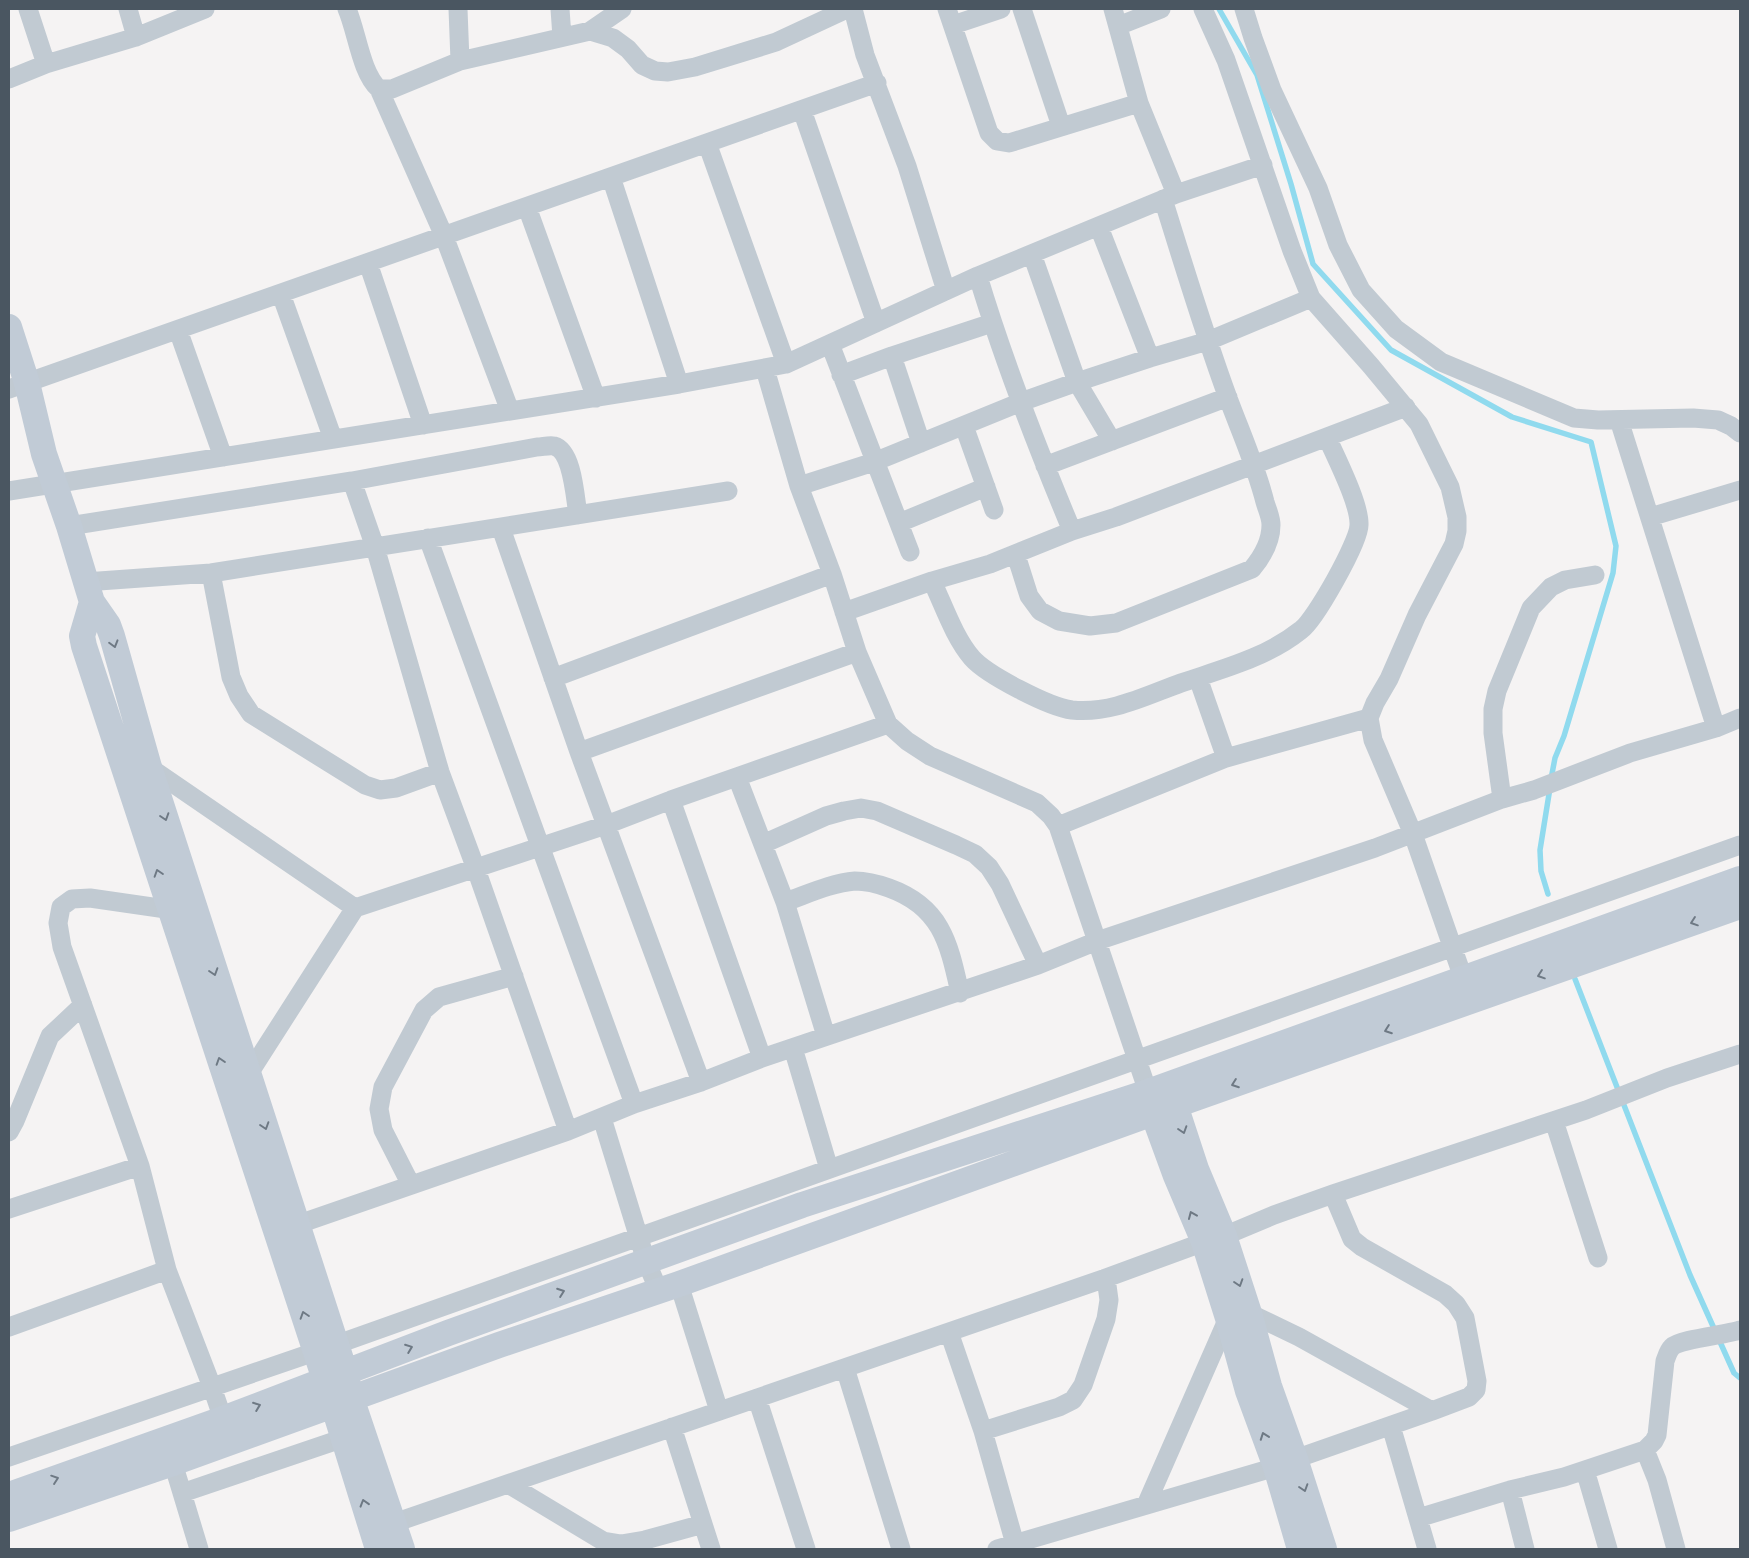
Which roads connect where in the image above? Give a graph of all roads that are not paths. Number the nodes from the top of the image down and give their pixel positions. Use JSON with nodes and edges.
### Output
{"nodes":[{"id":1,"x":28,"y":9,"type":"edge"},
{"id":2,"x":128,"y":9,"type":"edge"},
{"id":3,"x":205,"y":9,"type":"edge"},
{"id":4,"x":347,"y":9,"type":"edge"},
{"id":5,"x":458,"y":9,"type":"edge"},
{"id":6,"x":560,"y":9,"type":"edge"},
{"id":7,"x":622,"y":9,"type":"edge"},
{"id":8,"x":847,"y":9,"type":"edge"},
{"id":9,"x":852,"y":9,"type":"edge"},
{"id":10,"x":1001,"y":9,"type":"edge"},
{"id":11,"x":1022,"y":9,"type":"edge"},
{"id":12,"x":1161,"y":9,"type":"edge"},
{"id":13,"x":1203,"y":9,"type":"edge"},
{"id":14,"x":1244,"y":9,"type":"edge"},
{"id":15,"x":950,"y":17,"type":"edge"},
{"id":16,"x":1115,"y":18,"type":"edge"},
{"id":17,"x":590,"y":31,"type":"junction"},
{"id":18,"x":136,"y":37,"type":"junction"},
{"id":19,"x":562,"y":37,"type":"junction"},
{"id":20,"x":460,"y":61,"type":"junction"},
{"id":21,"x":46,"y":64,"type":"junction"},
{"id":22,"x":9,"y":79,"type":"edge"},
{"id":23,"x":877,"y":83,"type":"junction"},
{"id":24,"x":379,"y":89,"type":"junction"},
{"id":25,"x":1139,"y":103,"type":"junction"},
{"id":26,"x":802,"y":110,"type":"junction"},
{"id":27,"x":1061,"y":126,"type":"junction"},
{"id":28,"x":707,"y":143,"type":"junction"},
{"id":29,"x":1262,"y":165,"type":"junction"},
{"id":30,"x":611,"y":177,"type":"junction"},
{"id":31,"x":1170,"y":197,"type":"junction"},
{"id":32,"x":527,"y":207,"type":"junction"},
{"id":33,"x":1099,"y":226,"type":"junction"},
{"id":34,"x":444,"y":236,"type":"junction"},
{"id":35,"x":1032,"y":254,"type":"junction"},
{"id":36,"x":368,"y":263,"type":"junction"},
{"id":37,"x":978,"y":276,"type":"junction"},
{"id":38,"x":946,"y":292,"type":"junction"},
{"id":39,"x":281,"y":294,"type":"junction"},
{"id":40,"x":1311,"y":298,"type":"junction"},
{"id":41,"x":876,"y":323,"type":"junction"},
{"id":42,"x":992,"y":323,"type":"junction"},
{"id":43,"x":9,"y":327,"type":"edge"},
{"id":44,"x":178,"y":330,"type":"junction"},
{"id":45,"x":1208,"y":341,"type":"junction"},
{"id":46,"x":830,"y":344,"type":"junction"},
{"id":47,"x":892,"y":356,"type":"junction"},
{"id":48,"x":1150,"y":358,"type":"junction"},
{"id":49,"x":786,"y":364,"type":"junction"},
{"id":50,"x":765,"y":368,"type":"junction"},
{"id":51,"x":842,"y":375,"type":"junction"},
{"id":52,"x":1077,"y":382,"type":"junction"},
{"id":53,"x":679,"y":384,"type":"junction"},
{"id":54,"x":18,"y":386,"type":"edge"},
{"id":55,"x":1228,"y":397,"type":"junction"},
{"id":56,"x":596,"y":398,"type":"junction"},
{"id":57,"x":1021,"y":402,"type":"junction"},
{"id":58,"x":1406,"y":407,"type":"junction"},
{"id":59,"x":510,"y":411,"type":"junction"},
{"id":60,"x":1620,"y":420,"type":"junction"},
{"id":61,"x":423,"y":425,"type":"junction"},
{"id":62,"x":964,"y":426,"type":"junction"},
{"id":63,"x":1740,"y":433,"type":"edge"},
{"id":64,"x":1327,"y":437,"type":"junction"},
{"id":65,"x":334,"y":439,"type":"junction"},
{"id":66,"x":1112,"y":441,"type":"junction"},
{"id":67,"x":922,"y":443,"type":"junction"},
{"id":68,"x":223,"y":457,"type":"junction"},
{"id":69,"x":874,"y":462,"type":"junction"},
{"id":70,"x":1254,"y":464,"type":"junction"},
{"id":71,"x":1045,"y":466,"type":"junction"},
{"id":72,"x":352,"y":480,"type":"junction"},
{"id":73,"x":53,"y":484,"type":"junction"},
{"id":74,"x":799,"y":486,"type":"junction"},
{"id":75,"x":986,"y":487,"type":"junction"},
{"id":76,"x":1740,"y":490,"type":"edge"},
{"id":77,"x":9,"y":491,"type":"edge"},
{"id":78,"x":728,"y":491,"type":"dead end"},
{"id":79,"x":994,"y":510,"type":"dead end"},
{"id":80,"x":578,"y":515,"type":"junction"},
{"id":81,"x":1650,"y":517,"type":"junction"},
{"id":82,"x":899,"y":524,"type":"junction"},
{"id":83,"x":69,"y":526,"type":"junction"},
{"id":84,"x":501,"y":528,"type":"junction"},
{"id":85,"x":1072,"y":531,"type":"junction"},
{"id":86,"x":428,"y":538,"type":"junction"},
{"id":87,"x":375,"y":547,"type":"junction"},
{"id":88,"x":910,"y":552,"type":"dead end"},
{"id":89,"x":1016,"y":555,"type":"junction"},
{"id":90,"x":211,"y":573,"type":"junction"},
{"id":91,"x":832,"y":574,"type":"junction"},
{"id":92,"x":1595,"y":575,"type":"dead end"},
{"id":93,"x":932,"y":581,"type":"junction"},
{"id":94,"x":88,"y":592,"type":"junction"},
{"id":95,"x":844,"y":612,"type":"junction"},
{"id":96,"x":857,"y":652,"type":"junction"},
{"id":97,"x":553,"y":678,"type":"junction"},
{"id":98,"x":1198,"y":678,"type":"junction"},
{"id":99,"x":1369,"y":718,"type":"junction"},
{"id":100,"x":1740,"y":718,"type":"edge"},
{"id":101,"x":888,"y":724,"type":"junction"},
{"id":102,"x":1716,"y":728,"type":"junction"},
{"id":103,"x":579,"y":752,"type":"junction"},
{"id":104,"x":1226,"y":758,"type":"junction"},
{"id":105,"x":148,"y":767,"type":"junction"},
{"id":106,"x":440,"y":772,"type":"junction"},
{"id":107,"x":737,"y":778,"type":"junction"},
{"id":108,"x":1502,"y":799,"type":"junction"},
{"id":109,"x":671,"y":800,"type":"junction"},
{"id":110,"x":606,"y":825,"type":"junction"},
{"id":111,"x":1058,"y":826,"type":"junction"},
{"id":112,"x":1413,"y":834,"type":"junction"},
{"id":113,"x":762,"y":844,"type":"junction"},
{"id":114,"x":1740,"y":845,"type":"edge"},
{"id":115,"x":541,"y":846,"type":"junction"},
{"id":116,"x":476,"y":869,"type":"junction"},
{"id":117,"x":1740,"y":878,"type":"edge"},
{"id":118,"x":785,"y":902,"type":"junction"},
{"id":119,"x":1740,"y":906,"type":"edge"},
{"id":120,"x":355,"y":908,"type":"junction"},
{"id":121,"x":182,"y":911,"type":"junction"},
{"id":122,"x":1097,"y":940,"type":"junction"},
{"id":123,"x":1454,"y":948,"type":"junction"},
{"id":124,"x":1038,"y":966,"type":"junction"},
{"id":125,"x":514,"y":976,"type":"junction"},
{"id":126,"x":1467,"y":990,"type":"junction"},
{"id":127,"x":960,"y":993,"type":"junction"},
{"id":128,"x":83,"y":1005,"type":"junction"},
{"id":129,"x":826,"y":1036,"type":"junction"},
{"id":130,"x":793,"y":1048,"type":"junction"},
{"id":131,"x":1740,"y":1054,"type":"edge"},
{"id":132,"x":762,"y":1058,"type":"junction"},
{"id":133,"x":1137,"y":1061,"type":"junction"},
{"id":134,"x":238,"y":1080,"type":"junction"},
{"id":135,"x":701,"y":1082,"type":"junction"},
{"id":136,"x":1162,"y":1098,"type":"junction"},
{"id":137,"x":634,"y":1104,"type":"junction"},
{"id":138,"x":602,"y":1118,"type":"junction"},
{"id":139,"x":1554,"y":1121,"type":"junction"},
{"id":140,"x":9,"y":1132,"type":"edge"},
{"id":141,"x":568,"y":1132,"type":"junction"},
{"id":142,"x":140,"y":1166,"type":"junction"},
{"id":143,"x":829,"y":1170,"type":"junction"},
{"id":144,"x":411,"y":1185,"type":"junction"},
{"id":145,"x":1333,"y":1194,"type":"junction"},
{"id":146,"x":9,"y":1209,"type":"edge"},
{"id":147,"x":296,"y":1225,"type":"junction"},
{"id":148,"x":1214,"y":1239,"type":"junction"},
{"id":149,"x":643,"y":1249,"type":"junction"},
{"id":150,"x":1598,"y":1258,"type":"dead end"},
{"id":151,"x":168,"y":1270,"type":"junction"},
{"id":152,"x":1106,"y":1278,"type":"junction"},
{"id":153,"x":669,"y":1287,"type":"junction"},
{"id":154,"x":1238,"y":1315,"type":"junction"},
{"id":155,"x":9,"y":1327,"type":"edge"},
{"id":156,"x":949,"y":1332,"type":"junction"},
{"id":157,"x":1734,"y":1332,"type":"edge"},
{"id":158,"x":325,"y":1349,"type":"junction"},
{"id":159,"x":845,"y":1368,"type":"junction"},
{"id":160,"x":335,"y":1376,"type":"junction"},
{"id":161,"x":212,"y":1387,"type":"junction"},
{"id":162,"x":757,"y":1398,"type":"junction"},
{"id":163,"x":342,"y":1401,"type":"junction"},
{"id":164,"x":719,"y":1411,"type":"junction"},
{"id":165,"x":1432,"y":1411,"type":"junction"},
{"id":166,"x":1391,"y":1426,"type":"junction"},
{"id":167,"x":672,"y":1427,"type":"junction"},
{"id":168,"x":227,"y":1431,"type":"junction"},
{"id":169,"x":983,"y":1431,"type":"junction"},
{"id":170,"x":344,"y":1438,"type":"junction"},
{"id":171,"x":1645,"y":1450,"type":"junction"},
{"id":172,"x":9,"y":1457,"type":"edge"},
{"id":173,"x":173,"y":1463,"type":"junction"},
{"id":174,"x":1285,"y":1463,"type":"junction"},
{"id":175,"x":1585,"y":1470,"type":"junction"},
{"id":176,"x":508,"y":1484,"type":"junction"},
{"id":177,"x":1510,"y":1490,"type":"junction"},
{"id":178,"x":182,"y":1493,"type":"junction"},
{"id":179,"x":9,"y":1495,"type":"edge"},
{"id":180,"x":1146,"y":1505,"type":"junction"},
{"id":181,"x":1418,"y":1518,"type":"junction"},
{"id":182,"x":9,"y":1519,"type":"edge"},
{"id":183,"x":394,"y":1523,"type":"junction"},
{"id":184,"x":703,"y":1524,"type":"junction"},
{"id":185,"x":1006,"y":1547,"type":"edge"},
{"id":186,"x":199,"y":1549,"type":"edge"},
{"id":187,"x":397,"y":1549,"type":"edge"},
{"id":188,"x":711,"y":1549,"type":"edge"},
{"id":189,"x":806,"y":1549,"type":"edge"},
{"id":190,"x":901,"y":1549,"type":"edge"},
{"id":191,"x":1300,"y":1549,"type":"edge"},
{"id":192,"x":1324,"y":1549,"type":"edge"},
{"id":193,"x":1427,"y":1549,"type":"edge"},
{"id":194,"x":1525,"y":1549,"type":"edge"},
{"id":195,"x":1608,"y":1549,"type":"edge"},
{"id":196,"x":1676,"y":1549,"type":"edge"}],
"edges":[{"from":1,"to":21,"type":"street"},
{"from":2,"to":18,"type":"street"},
{"from":3,"to":18,"type":"street"},
{"from":4,"to":24,"type":"street"},
{"from":5,"to":20,"type":"street"},
{"from":6,"to":19,"type":"street"},
{"from":7,"to":17,"type":"street"},
{"from":8,"to":17,"type":"street"},
{"from":9,"to":23,"type":"street"},
{"from":10,"to":15,"type":"street"},
{"from":11,"to":27,"type":"street"},
{"from":12,"to":16,"type":"street"},
{"from":13,"to":29,"type":"street"},
{"from":14,"to":60,"type":"street"},
{"from":15,"to":27,"type":"street"},
{"from":16,"to":25,"type":"street"},
{"from":17,"to":19,"type":"street"},
{"from":18,"to":21,"type":"street"},
{"from":19,"to":20,"type":"street"},
{"from":20,"to":24,"type":"street"},
{"from":21,"to":22,"type":"street"},
{"from":23,"to":26,"type":"street"},
{"from":23,"to":38,"type":"street"},
{"from":24,"to":34,"type":"street"},
{"from":25,"to":27,"type":"street"},
{"from":25,"to":31,"type":"street"},
{"from":26,"to":28,"type":"street"},
{"from":26,"to":41,"type":"street"},
{"from":28,"to":30,"type":"street"},
{"from":28,"to":49,"type":"street"},
{"from":29,"to":31,"type":"street"},
{"from":29,"to":40,"type":"street"},
{"from":30,"to":32,"type":"street"},
{"from":30,"to":53,"type":"street"},
{"from":31,"to":33,"type":"street"},
{"from":31,"to":45,"type":"street"},
{"from":32,"to":34,"type":"street"},
{"from":32,"to":56,"type":"street"},
{"from":33,"to":35,"type":"street"},
{"from":33,"to":48,"type":"street"},
{"from":34,"to":36,"type":"street"},
{"from":34,"to":59,"type":"street"},
{"from":35,"to":37,"type":"street"},
{"from":35,"to":52,"type":"street"},
{"from":36,"to":39,"type":"street"},
{"from":36,"to":61,"type":"street"},
{"from":37,"to":38,"type":"street"},
{"from":37,"to":42,"type":"street"},
{"from":38,"to":41,"type":"street"},
{"from":39,"to":44,"type":"street"},
{"from":39,"to":65,"type":"street"},
{"from":40,"to":45,"type":"street"},
{"from":40,"to":58,"type":"street"},
{"from":41,"to":46,"type":"street"},
{"from":42,"to":47,"type":"street"},
{"from":42,"to":57,"type":"street"},
{"from":43,"to":54,"type":"street"},
{"from":44,"to":54,"type":"street"},
{"from":44,"to":68,"type":"street"},
{"from":45,"to":48,"type":"street"},
{"from":45,"to":55,"type":"street"},
{"from":46,"to":49,"type":"street"},
{"from":46,"to":51,"type":"street"},
{"from":47,"to":51,"type":"street"},
{"from":47,"to":67,"type":"street"},
{"from":48,"to":52,"type":"street"},
{"from":49,"to":50,"type":"street"},
{"from":50,"to":53,"type":"street"},
{"from":50,"to":74,"type":"street"},
{"from":51,"to":69,"type":"street"},
{"from":52,"to":57,"type":"street"},
{"from":52,"to":66,"type":"street"},
{"from":53,"to":56,"type":"street"},
{"from":54,"to":73,"type":"street"},
{"from":55,"to":66,"type":"street"},
{"from":55,"to":70,"type":"street"},
{"from":56,"to":59,"type":"street"},
{"from":57,"to":62,"type":"street"},
{"from":57,"to":71,"type":"street"},
{"from":58,"to":64,"type":"street"},
{"from":58,"to":99,"type":"street"},
{"from":59,"to":61,"type":"street"},
{"from":60,"to":63,"type":"street"},
{"from":60,"to":81,"type":"street"},
{"from":61,"to":65,"type":"street"},
{"from":62,"to":67,"type":"street"},
{"from":62,"to":75,"type":"street"},
{"from":64,"to":70,"type":"street"},
{"from":64,"to":98,"type":"street"},
{"from":65,"to":68,"type":"street"},
{"from":66,"to":71,"type":"street"},
{"from":67,"to":69,"type":"street"},
{"from":68,"to":73,"type":"street"},
{"from":69,"to":74,"type":"street"},
{"from":69,"to":82,"type":"street"},
{"from":70,"to":85,"type":"street"},
{"from":70,"to":89,"type":"street"},
{"from":71,"to":85,"type":"street"},
{"from":72,"to":80,"type":"street"},
{"from":72,"to":83,"type":"street"},
{"from":72,"to":87,"type":"street"},
{"from":73,"to":77,"type":"street"},
{"from":73,"to":83,"type":"street"},
{"from":74,"to":91,"type":"street"},
{"from":75,"to":79,"type":"street"},
{"from":75,"to":82,"type":"street"},
{"from":76,"to":81,"type":"street"},
{"from":78,"to":80,"type":"street"},
{"from":80,"to":84,"type":"street"},
{"from":81,"to":102,"type":"street"},
{"from":82,"to":88,"type":"street"},
{"from":83,"to":94,"type":"street"},
{"from":84,"to":86,"type":"street"},
{"from":84,"to":97,"type":"street"},
{"from":85,"to":89,"type":"street"},
{"from":86,"to":87,"type":"street"},
{"from":86,"to":115,"type":"street"},
{"from":87,"to":90,"type":"street"},
{"from":87,"to":106,"type":"street"},
{"from":89,"to":93,"type":"street"},
{"from":90,"to":94,"type":"street"},
{"from":90,"to":106,"type":"street"},
{"from":91,"to":95,"type":"street"},
{"from":91,"to":97,"type":"street"},
{"from":92,"to":108,"type":"street"},
{"from":93,"to":95,"type":"street"},
{"from":93,"to":98,"type":"street"},
{"from":94,"to":105,"type":"street","one_way":true},
{"from":121,"to":94,"type":"street","one_way":true},
{"from":95,"to":96,"type":"street"},
{"from":96,"to":101,"type":"street"},
{"from":96,"to":103,"type":"street"},
{"from":97,"to":103,"type":"street"},
{"from":98,"to":104,"type":"street"},
{"from":99,"to":104,"type":"street"},
{"from":99,"to":112,"type":"street"},
{"from":100,"to":102,"type":"street"},
{"from":101,"to":107,"type":"street"},
{"from":101,"to":111,"type":"street"},
{"from":102,"to":108,"type":"street"},
{"from":103,"to":110,"type":"street"},
{"from":104,"to":111,"type":"street"},
{"from":105,"to":120,"type":"street"},
{"from":105,"to":121,"type":"street","one_way":true},
{"from":106,"to":116,"type":"street"},
{"from":107,"to":109,"type":"street"},
{"from":107,"to":113,"type":"street"},
{"from":108,"to":112,"type":"street"},
{"from":109,"to":110,"type":"street"},
{"from":109,"to":132,"type":"street"},
{"from":110,"to":115,"type":"street"},
{"from":110,"to":135,"type":"street"},
{"from":111,"to":122,"type":"street"},
{"from":112,"to":122,"type":"street"},
{"from":112,"to":123,"type":"street"},
{"from":113,"to":118,"type":"street"},
{"from":113,"to":124,"type":"street"},
{"from":114,"to":123,"type":"street"},
{"from":115,"to":116,"type":"street"},
{"from":115,"to":137,"type":"street"},
{"from":116,"to":120,"type":"street"},
{"from":116,"to":125,"type":"street"},
{"from":117,"to":126,"type":"street"},
{"from":118,"to":127,"type":"street"},
{"from":118,"to":129,"type":"street"},
{"from":119,"to":126,"type":"street","one_way":true},
{"from":120,"to":134,"type":"street"},
{"from":121,"to":128,"type":"street"},
{"from":121,"to":134,"type":"street"},
{"from":122,"to":124,"type":"street"},
{"from":122,"to":133,"type":"street"},
{"from":123,"to":126,"type":"street"},
{"from":123,"to":133,"type":"street"},
{"from":124,"to":127,"type":"street"},
{"from":125,"to":141,"type":"street"},
{"from":125,"to":144,"type":"street"},
{"from":126,"to":136,"type":"street"},
{"from":127,"to":129,"type":"street"},
{"from":128,"to":140,"type":"street"},
{"from":128,"to":142,"type":"street"},
{"from":129,"to":130,"type":"street"},
{"from":130,"to":132,"type":"street"},
{"from":130,"to":143,"type":"street"},
{"from":131,"to":139,"type":"street"},
{"from":132,"to":135,"type":"street"},
{"from":133,"to":136,"type":"street"},
{"from":133,"to":143,"type":"street"},
{"from":134,"to":147,"type":"street","one_way":true},
{"from":158,"to":134,"type":"street","one_way":true},
{"from":135,"to":137,"type":"street"},
{"from":136,"to":148,"type":"street"},
{"from":136,"to":149,"type":"street"},
{"from":136,"to":153,"type":"street"},
{"from":137,"to":138,"type":"street"},
{"from":138,"to":141,"type":"street"},
{"from":138,"to":149,"type":"street"},
{"from":139,"to":145,"type":"street"},
{"from":139,"to":150,"type":"street"},
{"from":141,"to":144,"type":"street"},
{"from":142,"to":146,"type":"street"},
{"from":142,"to":151,"type":"street"},
{"from":143,"to":149,"type":"street"},
{"from":144,"to":147,"type":"street"},
{"from":145,"to":148,"type":"street"},
{"from":145,"to":165,"type":"street"},
{"from":147,"to":158,"type":"street"},
{"from":148,"to":152,"type":"street"},
{"from":148,"to":154,"type":"street"},
{"from":149,"to":153,"type":"street"},
{"from":149,"to":158,"type":"street"},
{"from":160,"to":149,"type":"street","one_way":true},
{"from":151,"to":155,"type":"street"},
{"from":151,"to":161,"type":"street"},
{"from":152,"to":156,"type":"street"},
{"from":152,"to":169,"type":"street"},
{"from":153,"to":163,"type":"street"},
{"from":153,"to":164,"type":"street"},
{"from":154,"to":165,"type":"street"},
{"from":154,"to":174,"type":"street"},
{"from":154,"to":180,"type":"street"},
{"from":156,"to":159,"type":"street"},
{"from":156,"to":169,"type":"street"},
{"from":157,"to":171,"type":"street"},
{"from":158,"to":160,"type":"street"},
{"from":158,"to":161,"type":"street"},
{"from":159,"to":162,"type":"street"},
{"from":159,"to":190,"type":"street"},
{"from":160,"to":163,"type":"street"},
{"from":168,"to":160,"type":"street","one_way":true},
{"from":161,"to":168,"type":"street"},
{"from":161,"to":172,"type":"street"},
{"from":162,"to":164,"type":"street"},
{"from":162,"to":189,"type":"street"},
{"from":163,"to":168,"type":"street"},
{"from":163,"to":170,"type":"street"},
{"from":163,"to":183,"type":"street"},
{"from":164,"to":167,"type":"street"},
{"from":165,"to":166,"type":"street"},
{"from":166,"to":174,"type":"street"},
{"from":166,"to":181,"type":"street"},
{"from":167,"to":176,"type":"street"},
{"from":167,"to":184,"type":"street"},
{"from":168,"to":173,"type":"street"},
{"from":179,"to":168,"type":"street","one_way":true},
{"from":169,"to":185,"type":"street"},
{"from":170,"to":178,"type":"street"},
{"from":187,"to":170,"type":"street","one_way":true},
{"from":171,"to":175,"type":"street"},
{"from":171,"to":196,"type":"street"},
{"from":173,"to":178,"type":"street"},
{"from":173,"to":182,"type":"street"},
{"from":174,"to":180,"type":"street"},
{"from":174,"to":191,"type":"street"},
{"from":174,"to":192,"type":"street","one_way":true},
{"from":175,"to":177,"type":"street"},
{"from":175,"to":195,"type":"street"},
{"from":176,"to":183,"type":"street"},
{"from":176,"to":184,"type":"street"},
{"from":177,"to":181,"type":"street"},
{"from":177,"to":194,"type":"street"},
{"from":178,"to":186,"type":"street"},
{"from":180,"to":185,"type":"street"},
{"from":181,"to":193,"type":"street"},
{"from":183,"to":187,"type":"street"},
{"from":184,"to":188,"type":"street"}]}
